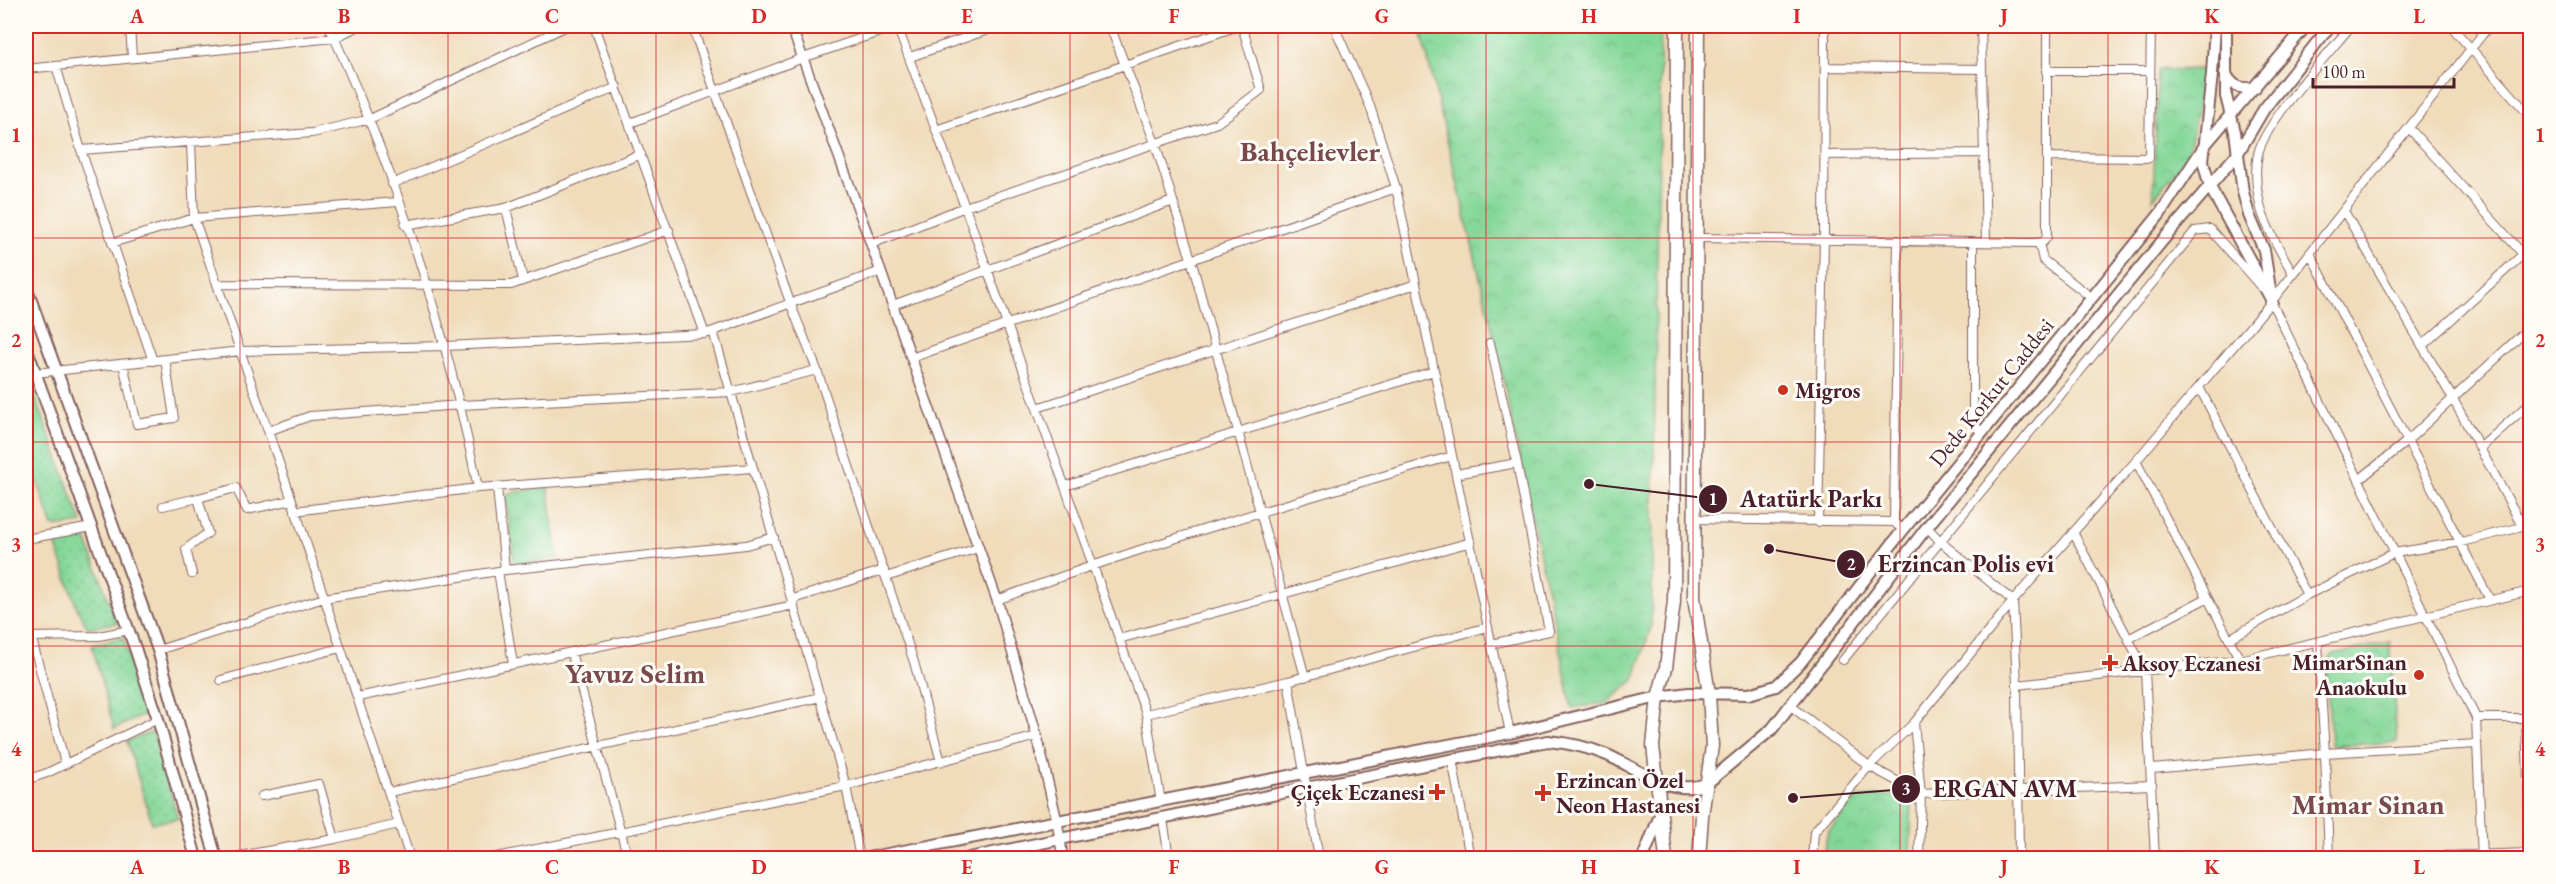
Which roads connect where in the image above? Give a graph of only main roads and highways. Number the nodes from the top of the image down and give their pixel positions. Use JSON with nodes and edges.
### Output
{"nodes":[{"id":1,"x":1677,"y":26,"type":"edge"},
{"id":2,"x":1698,"y":26,"type":"edge"},
{"id":3,"x":2215,"y":26,"type":"edge"},
{"id":4,"x":2226,"y":26,"type":"edge"},
{"id":5,"x":2306,"y":26,"type":"edge"},
{"id":6,"x":2330,"y":26,"type":"edge"},
{"id":7,"x":2225,"y":72,"type":"junction"},
{"id":8,"x":2255,"y":88,"type":"junction"},
{"id":9,"x":2229,"y":116,"type":"junction"},
{"id":10,"x":2205,"y":145,"type":"junction"},
{"id":11,"x":2238,"y":153,"type":"junction"},
{"id":12,"x":2210,"y":187,"type":"junction"},
{"id":13,"x":26,"y":288,"type":"edge"},
{"id":14,"x":26,"y":347,"type":"edge"},
{"id":15,"x":30,"y":374,"type":"edge"},
{"id":16,"x":1709,"y":694,"type":"junction"},
{"id":17,"x":1658,"y":697,"type":"junction"},
{"id":18,"x":1656,"y":780,"type":"junction"},
{"id":19,"x":1706,"y":784,"type":"junction"},
{"id":20,"x":1660,"y":815,"type":"junction"},
{"id":21,"x":196,"y":858,"type":"edge"},
{"id":22,"x":216,"y":858,"type":"edge"},
{"id":23,"x":867,"y":858,"type":"edge"},
{"id":24,"x":969,"y":858,"type":"edge"},
{"id":25,"x":1643,"y":858,"type":"edge"},
{"id":26,"x":1666,"y":858,"type":"edge"},
{"id":27,"x":1699,"y":858,"type":"edge"}],
"edges":[{"from":1,"to":17,"type":"main road"},
{"from":2,"to":16,"type":"main road"},
{"from":3,"to":10,"type":"main road"},
{"from":4,"to":7,"type":"main road"},
{"from":5,"to":8,"type":"main road","name":"Dede Korkut Caddesi"},
{"from":6,"to":11,"type":"main road","name":"Dede Korkut Caddesi"},
{"from":7,"to":8,"type":"main road"},
{"from":7,"to":9,"type":"main road"},
{"from":8,"to":9,"type":"main road","name":"Dede Korkut Caddesi"},
{"from":9,"to":10,"type":"main road","name":"Dede Korkut Caddesi"},
{"from":9,"to":11,"type":"main road"},
{"from":10,"to":12,"type":"main road"},
{"from":10,"to":16,"type":"main road","name":"Dede Korkut Caddesi"},
{"from":11,"to":12,"type":"main road","name":"Dede Korkut Caddesi"},
{"from":11,"to":12,"type":"main road"},
{"from":12,"to":19,"type":"main road","name":"Dede Korkut Caddesi"},
{"from":13,"to":22,"type":"main road"},
{"from":14,"to":15,"type":"main road"},
{"from":15,"to":21,"type":"main road"},
{"from":16,"to":17,"type":"main road","name":"Dede Korkut Caddesi"},
{"from":16,"to":19,"type":"main road"},
{"from":17,"to":18,"type":"main road"},
{"from":17,"to":23,"type":"main road","name":"Dede Korkut Caddesi"},
{"from":18,"to":19,"type":"main road"},
{"from":18,"to":20,"type":"main road"},
{"from":18,"to":24,"type":"main road"},
{"from":19,"to":27,"type":"main road"},
{"from":20,"to":25,"type":"main road"},
{"from":20,"to":26,"type":"main road"}]}
